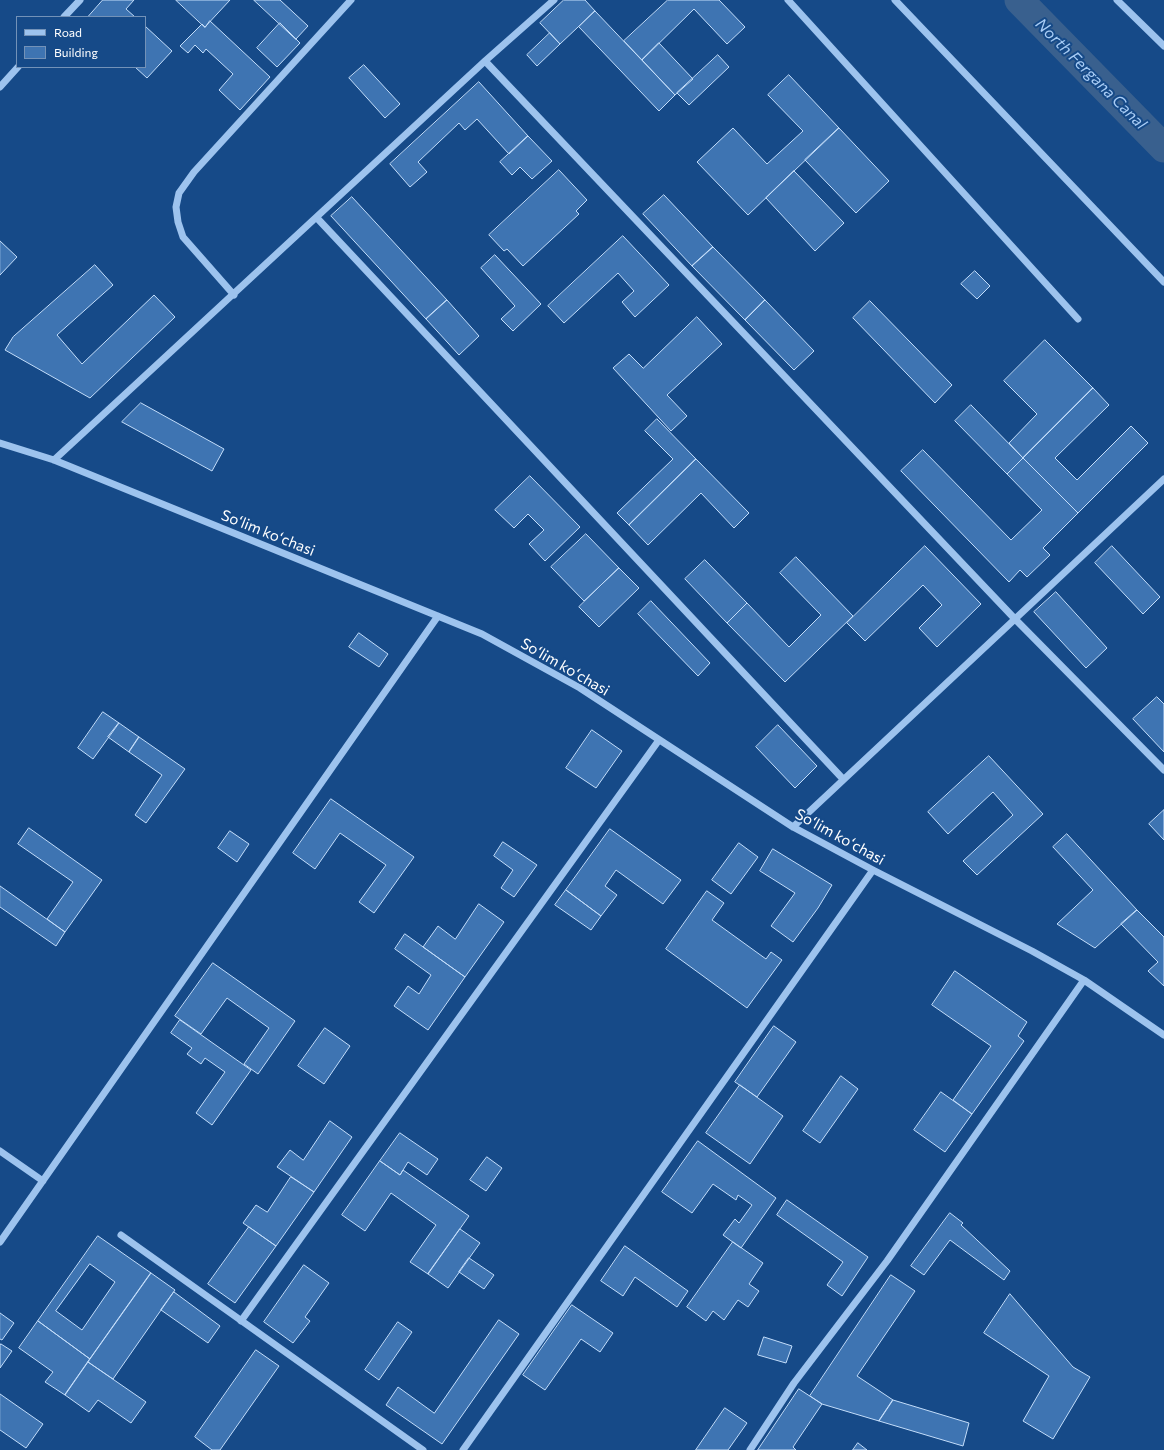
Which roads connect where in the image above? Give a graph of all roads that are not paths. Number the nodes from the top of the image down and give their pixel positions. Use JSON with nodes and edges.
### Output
{"nodes":[{"id":1,"x":80,"y":0,"type":"edge"},
{"id":2,"x":351,"y":0,"type":"edge"},
{"id":3,"x":554,"y":0,"type":"edge"},
{"id":4,"x":788,"y":0,"type":"edge"},
{"id":5,"x":895,"y":0,"type":"edge"},
{"id":6,"x":1117,"y":0,"type":"edge"},
{"id":7,"x":65,"y":16,"type":"edge"},
{"id":8,"x":1164,"y":46,"type":"edge"},
{"id":9,"x":486,"y":61,"type":"junction"},
{"id":10,"x":17,"y":68,"type":"edge"},
{"id":11,"x":0,"y":87,"type":"edge"},
{"id":12,"x":317,"y":218,"type":"junction"},
{"id":13,"x":1164,"y":282,"type":"edge"},
{"id":14,"x":234,"y":295,"type":"junction"},
{"id":15,"x":1078,"y":318,"type":"dead end"},
{"id":16,"x":0,"y":443,"type":"edge"},
{"id":17,"x":54,"y":460,"type":"junction"},
{"id":18,"x":1164,"y":479,"type":"edge"},
{"id":19,"x":438,"y":616,"type":"junction"},
{"id":20,"x":1015,"y":619,"type":"junction"},
{"id":21,"x":659,"y":740,"type":"junction"},
{"id":22,"x":1164,"y":770,"type":"edge"},
{"id":23,"x":844,"y":779,"type":"junction"},
{"id":24,"x":793,"y":827,"type":"junction"},
{"id":25,"x":873,"y":870,"type":"junction"},
{"id":26,"x":1084,"y":980,"type":"junction"},
{"id":27,"x":1164,"y":1035,"type":"edge"},
{"id":28,"x":0,"y":1151,"type":"edge"},
{"id":29,"x":43,"y":1181,"type":"junction"},
{"id":30,"x":121,"y":1235,"type":"dead end"},
{"id":31,"x":0,"y":1242,"type":"edge"},
{"id":32,"x":241,"y":1321,"type":"junction"},
{"id":33,"x":423,"y":1450,"type":"edge"},
{"id":34,"x":463,"y":1450,"type":"edge"},
{"id":35,"x":750,"y":1450,"type":"edge"}],
"edges":[{"from":1,"to":7,"type":"street"},
{"from":2,"to":14,"type":"street"},
{"from":3,"to":9,"type":"street"},
{"from":4,"to":15,"type":"street"},
{"from":5,"to":13,"type":"street"},
{"from":6,"to":8,"type":"street"},
{"from":9,"to":12,"type":"street"},
{"from":9,"to":20,"type":"street"},
{"from":10,"to":11,"type":"street"},
{"from":12,"to":14,"type":"street"},
{"from":12,"to":23,"type":"street"},
{"from":14,"to":17,"type":"street"},
{"from":16,"to":17,"type":"street","name":"Soʻlim koʻchasi"},
{"from":17,"to":19,"type":"street","name":"Soʻlim koʻchasi"},
{"from":18,"to":20,"type":"street"},
{"from":19,"to":21,"type":"street","name":"Soʻlim koʻchasi"},
{"from":19,"to":29,"type":"street"},
{"from":20,"to":22,"type":"street"},
{"from":20,"to":23,"type":"street"},
{"from":21,"to":24,"type":"street","name":"Soʻlim koʻchasi"},
{"from":21,"to":32,"type":"street"},
{"from":23,"to":24,"type":"street"},
{"from":24,"to":25,"type":"street","name":"Soʻlim koʻchasi"},
{"from":25,"to":26,"type":"street","name":"Soʻlim koʻchasi"},
{"from":25,"to":34,"type":"street"},
{"from":26,"to":27,"type":"street","name":"Soʻlim koʻchasi"},
{"from":26,"to":35,"type":"street"},
{"from":28,"to":29,"type":"street"},
{"from":29,"to":31,"type":"street"},
{"from":30,"to":32,"type":"street"},
{"from":32,"to":33,"type":"street"}]}
